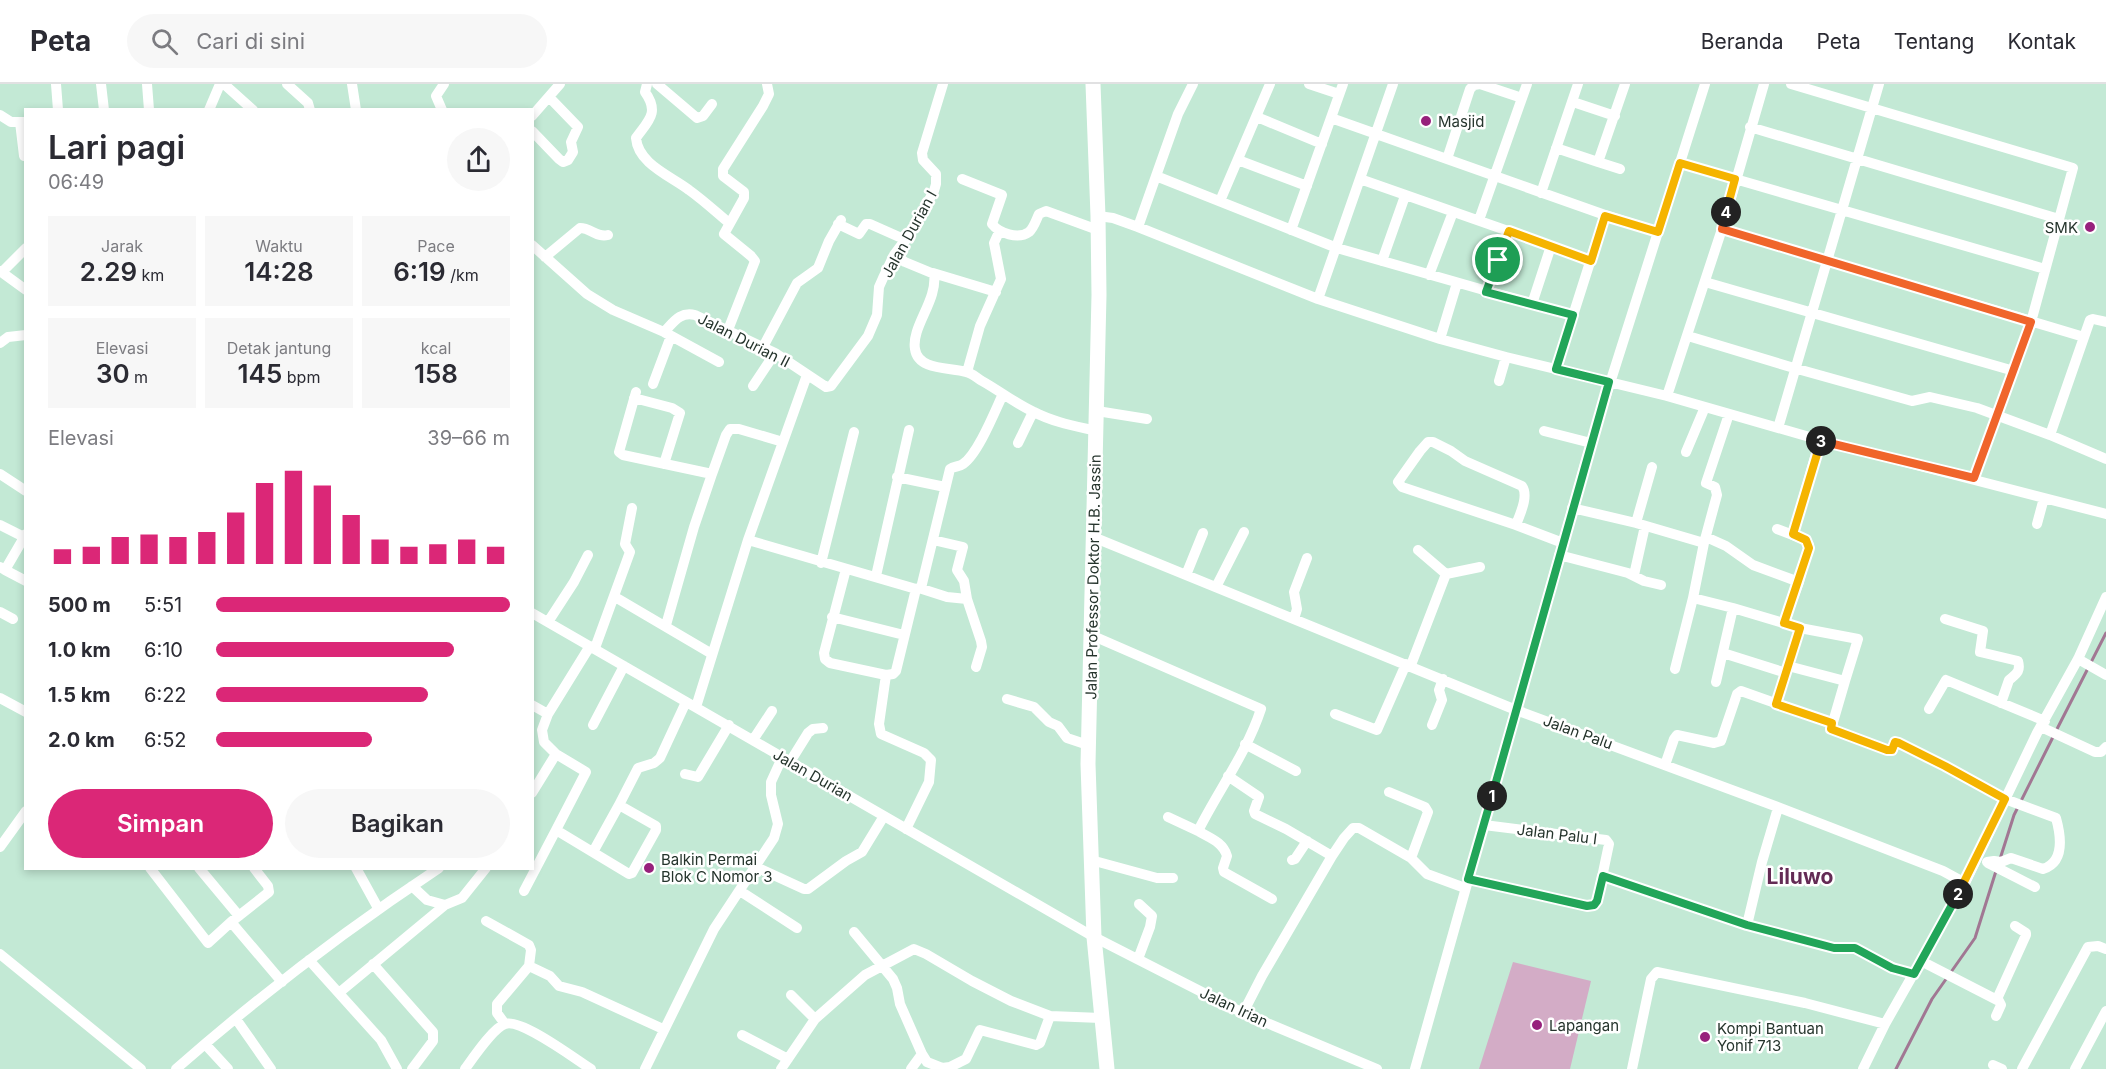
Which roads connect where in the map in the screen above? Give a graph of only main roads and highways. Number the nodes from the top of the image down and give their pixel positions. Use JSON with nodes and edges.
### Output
{"nodes":[{"id":1,"x":1093,"y":84,"type":"edge"},
{"id":2,"x":1107,"y":1069,"type":"edge"}],
"edges":[{"from":1,"to":2,"type":"highway","name":"Jalan Professor Doktor H.B. Jassin"}]}
